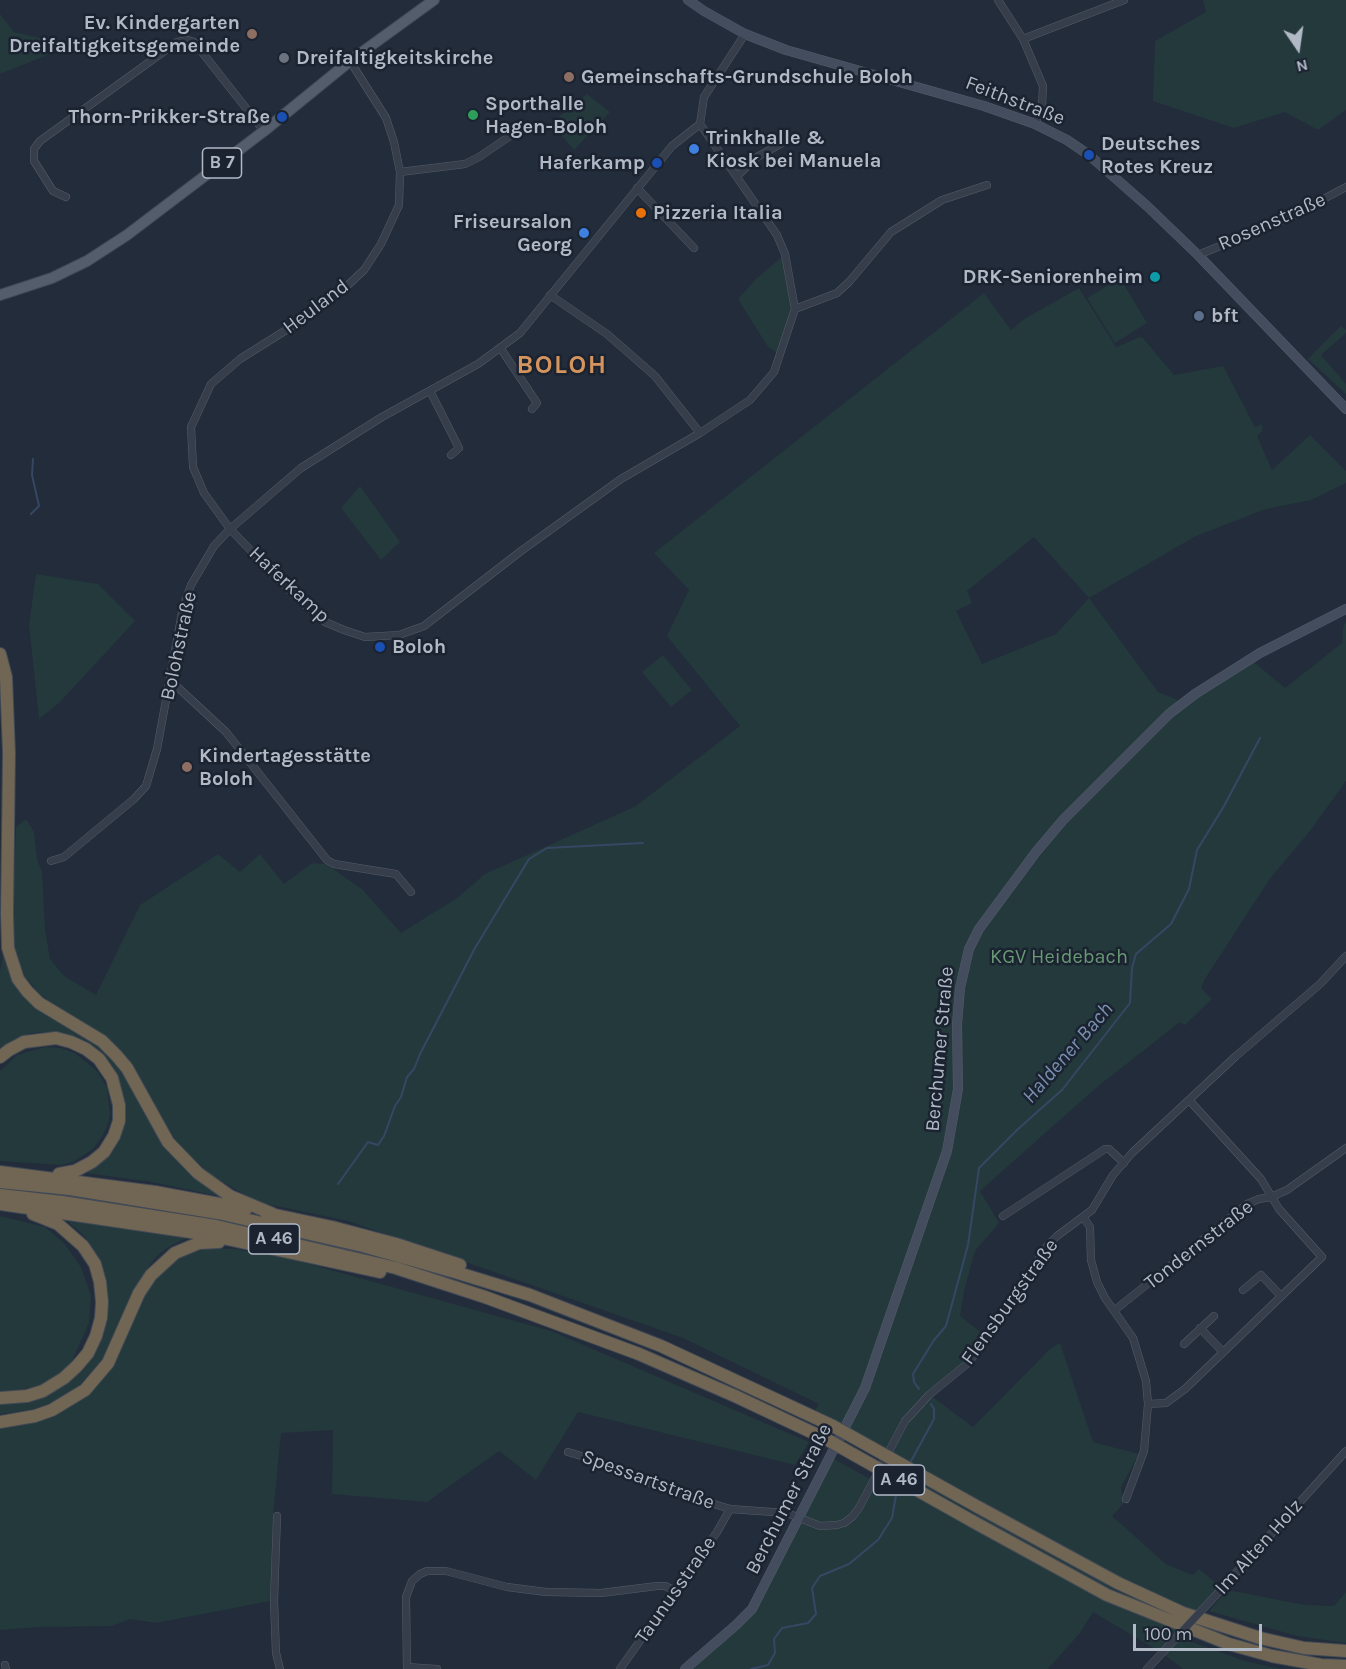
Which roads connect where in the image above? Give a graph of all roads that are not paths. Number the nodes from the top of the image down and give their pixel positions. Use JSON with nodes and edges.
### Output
{"nodes":[{"id":1,"x":434,"y":0,"type":"edge"},
{"id":2,"x":688,"y":0,"type":"edge"},
{"id":3,"x":998,"y":0,"type":"edge"},
{"id":4,"x":1124,"y":0,"type":"edge"},
{"id":5,"x":745,"y":33,"type":"junction"},
{"id":6,"x":1023,"y":39,"type":"junction"},
{"id":7,"x":350,"y":62,"type":"junction"},
{"id":8,"x":700,"y":124,"type":"junction"},
{"id":9,"x":1035,"y":124,"type":"junction"},
{"id":10,"x":264,"y":131,"type":"junction"},
{"id":11,"x":516,"y":132,"type":"dead end"},
{"id":12,"x":791,"y":138,"type":"dead end"},
{"id":13,"x":400,"y":172,"type":"junction"},
{"id":14,"x":737,"y":176,"type":"junction"},
{"id":15,"x":987,"y":185,"type":"dead end"},
{"id":16,"x":1346,"y":187,"type":"edge"},
{"id":17,"x":636,"y":188,"type":"junction"},
{"id":18,"x":66,"y":197,"type":"dead end"},
{"id":19,"x":694,"y":248,"type":"dead end"},
{"id":20,"x":1198,"y":255,"type":"junction"},
{"id":21,"x":0,"y":295,"type":"edge"},
{"id":22,"x":550,"y":295,"type":"junction"},
{"id":23,"x":795,"y":309,"type":"junction"},
{"id":24,"x":501,"y":349,"type":"junction"},
{"id":25,"x":430,"y":391,"type":"junction"},
{"id":26,"x":536,"y":404,"type":"dead end"},
{"id":27,"x":1346,"y":409,"type":"edge"},
{"id":28,"x":700,"y":433,"type":"junction"},
{"id":29,"x":451,"y":454,"type":"dead end"},
{"id":30,"x":230,"y":528,"type":"junction"},
{"id":31,"x":1346,"y":609,"type":"edge"},
{"id":32,"x":0,"y":654,"type":"edge"},
{"id":33,"x":171,"y":681,"type":"junction"},
{"id":34,"x":51,"y":861,"type":"dead end"},
{"id":35,"x":7,"y":867,"type":"junction"},
{"id":36,"x":411,"y":892,"type":"dead end"},
{"id":37,"x":0,"y":923,"type":"edge"},
{"id":38,"x":1346,"y":956,"type":"edge"},
{"id":39,"x":0,"y":1058,"type":"edge"},
{"id":40,"x":1189,"y":1100,"type":"junction"},
{"id":41,"x":1346,"y":1148,"type":"edge"},
{"id":42,"x":1124,"y":1163,"type":"junction"},
{"id":43,"x":6,"y":1172,"type":"edge"},
{"id":44,"x":0,"y":1182,"type":"edge"},
{"id":45,"x":0,"y":1195,"type":"edge"},
{"id":46,"x":1271,"y":1197,"type":"junction"},
{"id":47,"x":0,"y":1204,"type":"edge"},
{"id":48,"x":273,"y":1214,"type":"junction"},
{"id":49,"x":1003,"y":1216,"type":"dead end"},
{"id":50,"x":1083,"y":1217,"type":"junction"},
{"id":51,"x":286,"y":1251,"type":"junction"},
{"id":52,"x":1243,"y":1290,"type":"dead end"},
{"id":53,"x":530,"y":1295,"type":"junction"},
{"id":54,"x":1281,"y":1296,"type":"junction"},
{"id":55,"x":1115,"y":1310,"type":"junction"},
{"id":56,"x":1214,"y":1316,"type":"dead end"},
{"id":57,"x":540,"y":1317,"type":"junction"},
{"id":58,"x":1200,"y":1328,"type":"junction"},
{"id":59,"x":1184,"y":1344,"type":"dead end"},
{"id":60,"x":1223,"y":1352,"type":"junction"},
{"id":61,"x":0,"y":1398,"type":"edge"},
{"id":62,"x":1148,"y":1404,"type":"junction"},
{"id":63,"x":0,"y":1422,"type":"edge"},
{"id":64,"x":1346,"y":1451,"type":"edge"},
{"id":65,"x":568,"y":1452,"type":"dead end"},
{"id":66,"x":1126,"y":1499,"type":"dead end"},
{"id":67,"x":730,"y":1509,"type":"junction"},
{"id":68,"x":277,"y":1516,"type":"dead end"},
{"id":69,"x":799,"y":1517,"type":"junction"},
{"id":70,"x":676,"y":1591,"type":"junction"},
{"id":71,"x":1346,"y":1651,"type":"edge"},
{"id":72,"x":1346,"y":1666,"type":"edge"},
{"id":73,"x":407,"y":1668,"type":"edge"},
{"id":74,"x":280,"y":1669,"type":"edge"},
{"id":75,"x":437,"y":1669,"type":"edge"},
{"id":76,"x":620,"y":1669,"type":"edge"},
{"id":77,"x":685,"y":1669,"type":"edge"},
{"id":78,"x":1148,"y":1669,"type":"edge"}],
"edges":[{"from":1,"to":7,"type":"main road","number":"B 7"},
{"from":2,"to":5,"type":"main road","name":"Feithstraße"},
{"from":3,"to":6,"type":"street"},
{"from":4,"to":6,"type":"street"},
{"from":5,"to":8,"type":"street"},
{"from":5,"to":9,"type":"main road","name":"Feithstraße"},
{"from":6,"to":9,"type":"street"},
{"from":7,"to":10,"type":"main road","number":"B 7"},
{"from":7,"to":13,"type":"street","name":"Heuland"},
{"from":8,"to":14,"type":"street","name":"Haferkamp"},
{"from":8,"to":17,"type":"street","name":"Bolohstraße"},
{"from":9,"to":20,"type":"main road","name":"Feithstraße"},
{"from":10,"to":18,"type":"street"},
{"from":10,"to":21,"type":"main road","number":"B 7"},
{"from":11,"to":13,"type":"street"},
{"from":12,"to":14,"type":"street"},
{"from":13,"to":30,"type":"street","name":"Heuland"},
{"from":14,"to":23,"type":"street","name":"Haferkamp"},
{"from":15,"to":23,"type":"street"},
{"from":16,"to":20,"type":"street","name":"Rosenstraße"},
{"from":17,"to":19,"type":"street"},
{"from":17,"to":22,"type":"street","name":"Bolohstraße"},
{"from":20,"to":27,"type":"main road","name":"Feithstraße"},
{"from":22,"to":24,"type":"street","name":"Bolohstraße"},
{"from":22,"to":28,"type":"street"},
{"from":23,"to":28,"type":"street","name":"Haferkamp"},
{"from":24,"to":25,"type":"street","name":"Bolohstraße"},
{"from":24,"to":26,"type":"street"},
{"from":25,"to":29,"type":"street"},
{"from":25,"to":30,"type":"street","name":"Bolohstraße"},
{"from":28,"to":30,"type":"street","name":"Haferkamp"},
{"from":30,"to":33,"type":"street","name":"Bolohstraße"},
{"from":31,"to":69,"type":"main road","name":"Berchumer Straße"},
{"from":32,"to":35,"type":"highway"},
{"from":33,"to":34,"type":"street","name":"Bolohstraße"},
{"from":33,"to":36,"type":"street"},
{"from":35,"to":37,"type":"highway"},
{"from":35,"to":48,"type":"highway"},
{"from":38,"to":40,"type":"street","name":"Flensburgstraße"},
{"from":39,"to":43,"type":"highway"},
{"from":40,"to":42,"type":"street","name":"Flensburgstraße"},
{"from":40,"to":46,"type":"street"},
{"from":41,"to":46,"type":"street","name":"Tondernstraße"},
{"from":42,"to":49,"type":"street"},
{"from":42,"to":50,"type":"street","name":"Flensburgstraße"},
{"from":43,"to":48,"type":"highway"},
{"from":44,"to":53,"type":"highway","number":"A 46"},
{"from":45,"to":57,"type":"highway","number":"A 46"},
{"from":46,"to":54,"type":"street"},
{"from":46,"to":55,"type":"street","name":"Tondernstraße"},
{"from":47,"to":51,"type":"highway"},
{"from":47,"to":61,"type":"highway"},
{"from":48,"to":53,"type":"highway"},
{"from":50,"to":55,"type":"street"},
{"from":50,"to":69,"type":"street","name":"Flensburgstraße"},
{"from":51,"to":57,"type":"highway"},
{"from":51,"to":63,"type":"highway"},
{"from":52,"to":54,"type":"street"},
{"from":53,"to":71,"type":"highway","number":"A 46","bridge":true},
{"from":54,"to":60,"type":"street"},
{"from":55,"to":62,"type":"street"},
{"from":56,"to":58,"type":"street"},
{"from":57,"to":72,"type":"highway","number":"A 46","bridge":true},
{"from":58,"to":59,"type":"street"},
{"from":58,"to":60,"type":"street"},
{"from":60,"to":62,"type":"street"},
{"from":62,"to":66,"type":"street"},
{"from":64,"to":78,"type":"street","name":"Im Alten Holz","bridge":true},
{"from":65,"to":67,"type":"street","name":"Spessartstraße"},
{"from":67,"to":69,"type":"street","name":"Spessartstraße"},
{"from":67,"to":70,"type":"street","name":"Taunusstraße"},
{"from":68,"to":74,"type":"street"},
{"from":69,"to":77,"type":"main road","name":"Berchumer Straße"},
{"from":70,"to":73,"type":"street"},
{"from":70,"to":76,"type":"street","name":"Taunusstraße"},
{"from":73,"to":75,"type":"street"}]}
